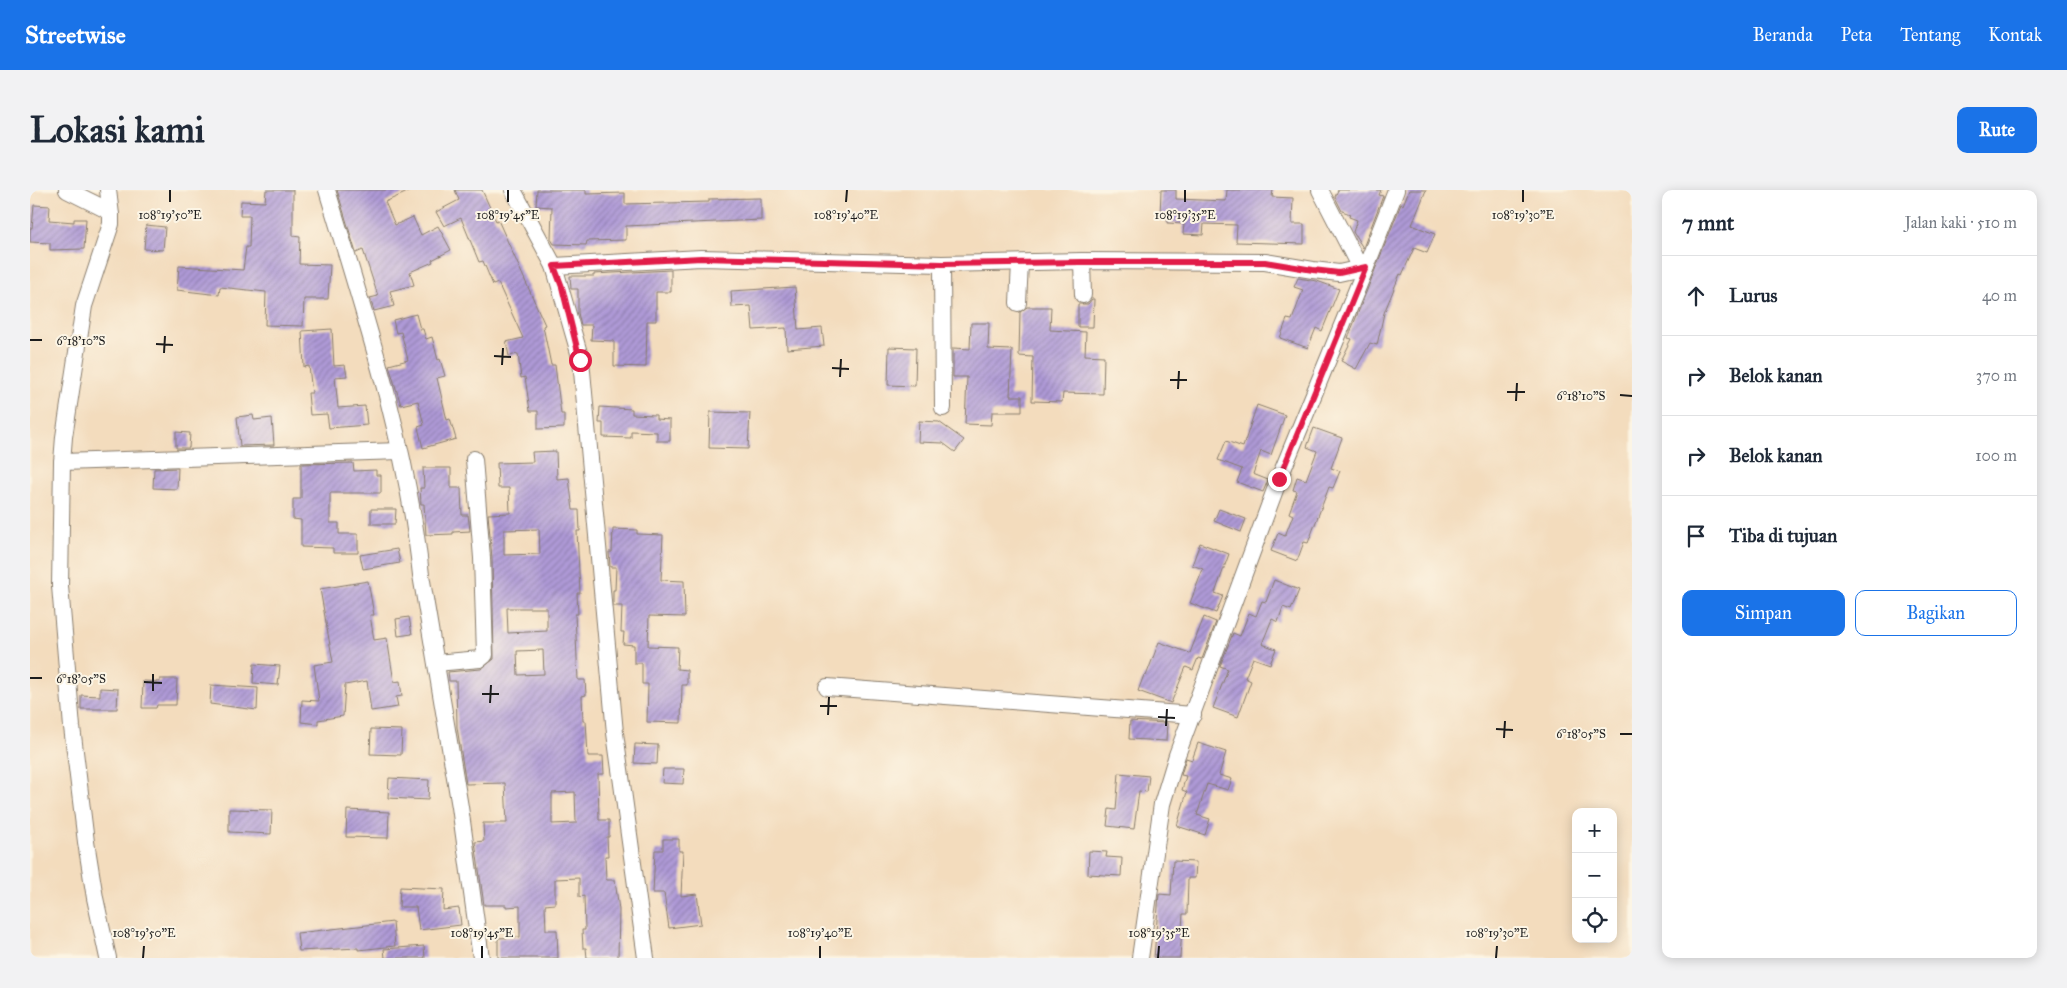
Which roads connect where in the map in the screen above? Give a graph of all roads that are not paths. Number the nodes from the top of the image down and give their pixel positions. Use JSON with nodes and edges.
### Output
{"nodes":[{"id":1,"x":67,"y":190,"type":"edge"},
{"id":2,"x":108,"y":190,"type":"edge"},
{"id":3,"x":327,"y":190,"type":"edge"},
{"id":4,"x":513,"y":190,"type":"edge"},
{"id":5,"x":1320,"y":190,"type":"edge"},
{"id":6,"x":1396,"y":190,"type":"edge"},
{"id":7,"x":111,"y":215,"type":"junction"},
{"id":8,"x":1082,"y":262,"type":"junction"},
{"id":9,"x":1020,"y":263,"type":"junction"},
{"id":10,"x":942,"y":264,"type":"junction"},
{"id":11,"x":554,"y":266,"type":"junction"},
{"id":12,"x":1363,"y":268,"type":"junction"},
{"id":13,"x":1083,"y":295,"type":"dead end"},
{"id":14,"x":1018,"y":303,"type":"dead end"},
{"id":15,"x":943,"y":408,"type":"dead end"},
{"id":16,"x":400,"y":451,"type":"junction"},
{"id":17,"x":474,"y":459,"type":"dead end"},
{"id":18,"x":62,"y":462,"type":"junction"},
{"id":19,"x":436,"y":663,"type":"junction"},
{"id":20,"x":827,"y":687,"type":"dead end"},
{"id":21,"x":1193,"y":715,"type":"junction"},
{"id":22,"x":108,"y":958,"type":"edge"},
{"id":23,"x":482,"y":958,"type":"edge"},
{"id":24,"x":646,"y":958,"type":"edge"},
{"id":25,"x":1140,"y":958,"type":"edge"}],
"edges":[{"from":1,"to":7,"type":"street"},
{"from":2,"to":7,"type":"street"},
{"from":3,"to":16,"type":"street"},
{"from":4,"to":11,"type":"street"},
{"from":5,"to":12,"type":"street"},
{"from":6,"to":12,"type":"street"},
{"from":7,"to":18,"type":"street"},
{"from":8,"to":9,"type":"street"},
{"from":8,"to":12,"type":"street"},
{"from":8,"to":13,"type":"street"},
{"from":9,"to":10,"type":"street"},
{"from":9,"to":14,"type":"street"},
{"from":10,"to":11,"type":"street"},
{"from":10,"to":15,"type":"street"},
{"from":11,"to":24,"type":"street"},
{"from":12,"to":21,"type":"street"},
{"from":16,"to":18,"type":"street"},
{"from":16,"to":19,"type":"street"},
{"from":17,"to":19,"type":"street"},
{"from":18,"to":22,"type":"street"},
{"from":19,"to":23,"type":"street"},
{"from":20,"to":21,"type":"street"},
{"from":21,"to":25,"type":"street"}]}
